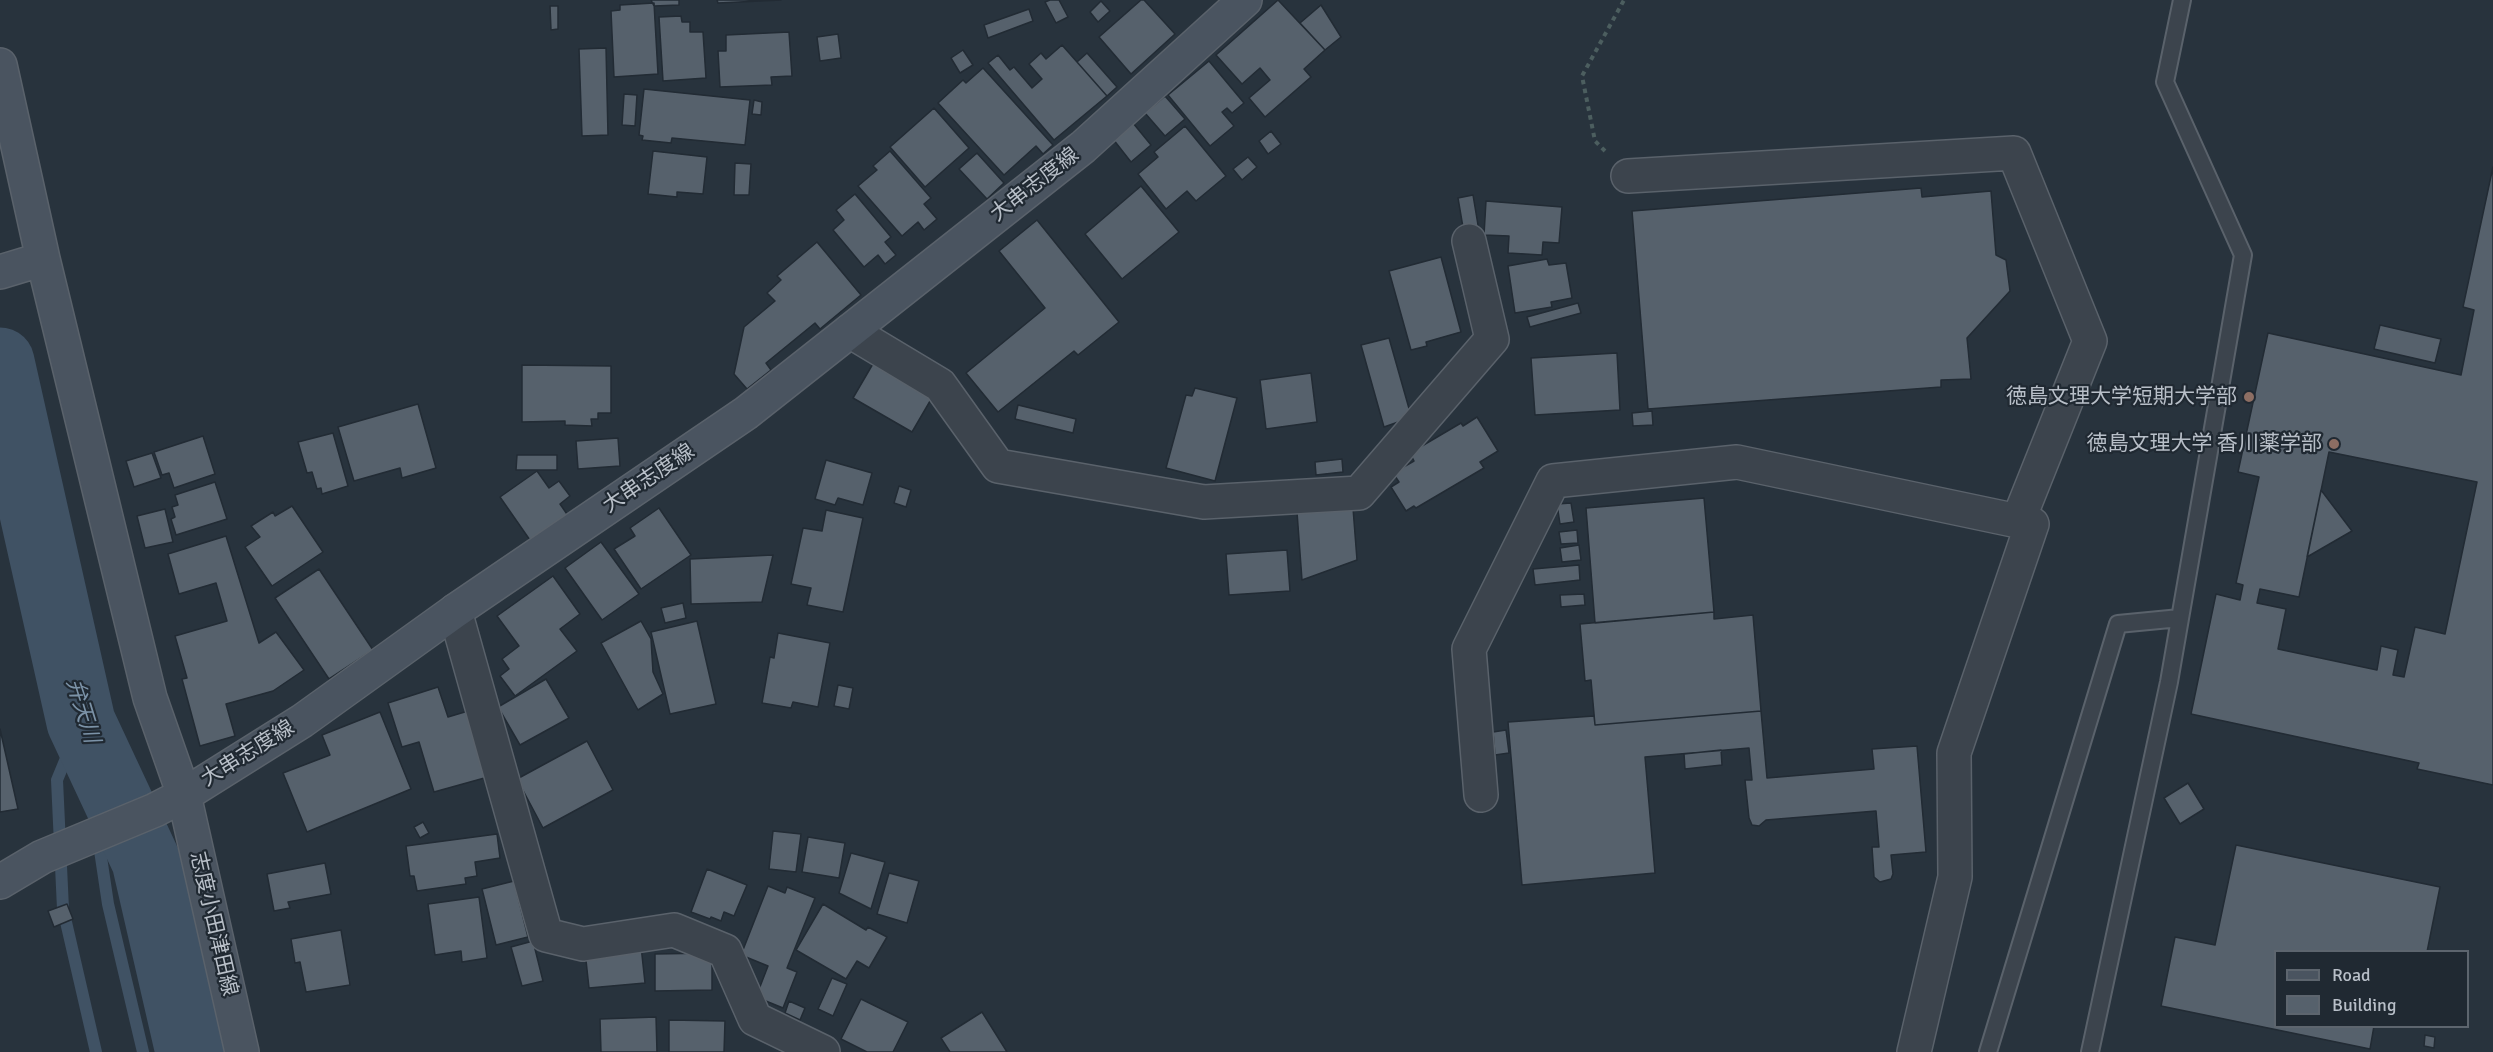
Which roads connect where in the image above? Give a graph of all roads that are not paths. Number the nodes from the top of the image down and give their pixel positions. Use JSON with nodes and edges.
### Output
{"nodes":[{"id":1,"x":1245,"y":0,"type":"edge"},
{"id":2,"x":2182,"y":0,"type":"edge"},
{"id":3,"x":0,"y":65,"type":"edge"},
{"id":4,"x":1628,"y":176,"type":"road end"},
{"id":5,"x":1469,"y":241,"type":"dead end"},
{"id":6,"x":43,"y":259,"type":"junction"},
{"id":7,"x":0,"y":272,"type":"edge"},
{"id":8,"x":850,"y":331,"type":"junction"},
{"id":9,"x":2018,"y":521,"type":"junction"},
{"id":10,"x":455,"y":611,"type":"junction"},
{"id":11,"x":2180,"y":618,"type":"junction"},
{"id":12,"x":184,"y":795,"type":"junction"},
{"id":13,"x":1480,"y":795,"type":"dead end"},
{"id":14,"x":0,"y":882,"type":"edge"},
{"id":15,"x":242,"y":1052,"type":"edge"},
{"id":16,"x":823,"y":1052,"type":"edge"},
{"id":17,"x":1914,"y":1052,"type":"edge"},
{"id":18,"x":1988,"y":1052,"type":"edge"},
{"id":19,"x":2090,"y":1052,"type":"edge"}],
"edges":[{"from":1,"to":8,"type":"main road","name":"大串志度線"},
{"from":2,"to":11,"type":"lane"},
{"from":3,"to":6,"type":"main road"},
{"from":4,"to":9,"type":"street"},
{"from":5,"to":8,"type":"street"},
{"from":6,"to":7,"type":"main road"},
{"from":6,"to":12,"type":"main road","name":"志度小田津田線"},
{"from":8,"to":10,"type":"main road","name":"大串志度線"},
{"from":9,"to":13,"type":"street"},
{"from":9,"to":17,"type":"street"},
{"from":10,"to":12,"type":"main road","name":"大串志度線"},
{"from":10,"to":16,"type":"street"},
{"from":11,"to":18,"type":"lane"},
{"from":11,"to":19,"type":"lane"},
{"from":12,"to":14,"type":"main road","name":"大串志度線"},
{"from":12,"to":15,"type":"main road","name":"志度小田津田線"}]}
